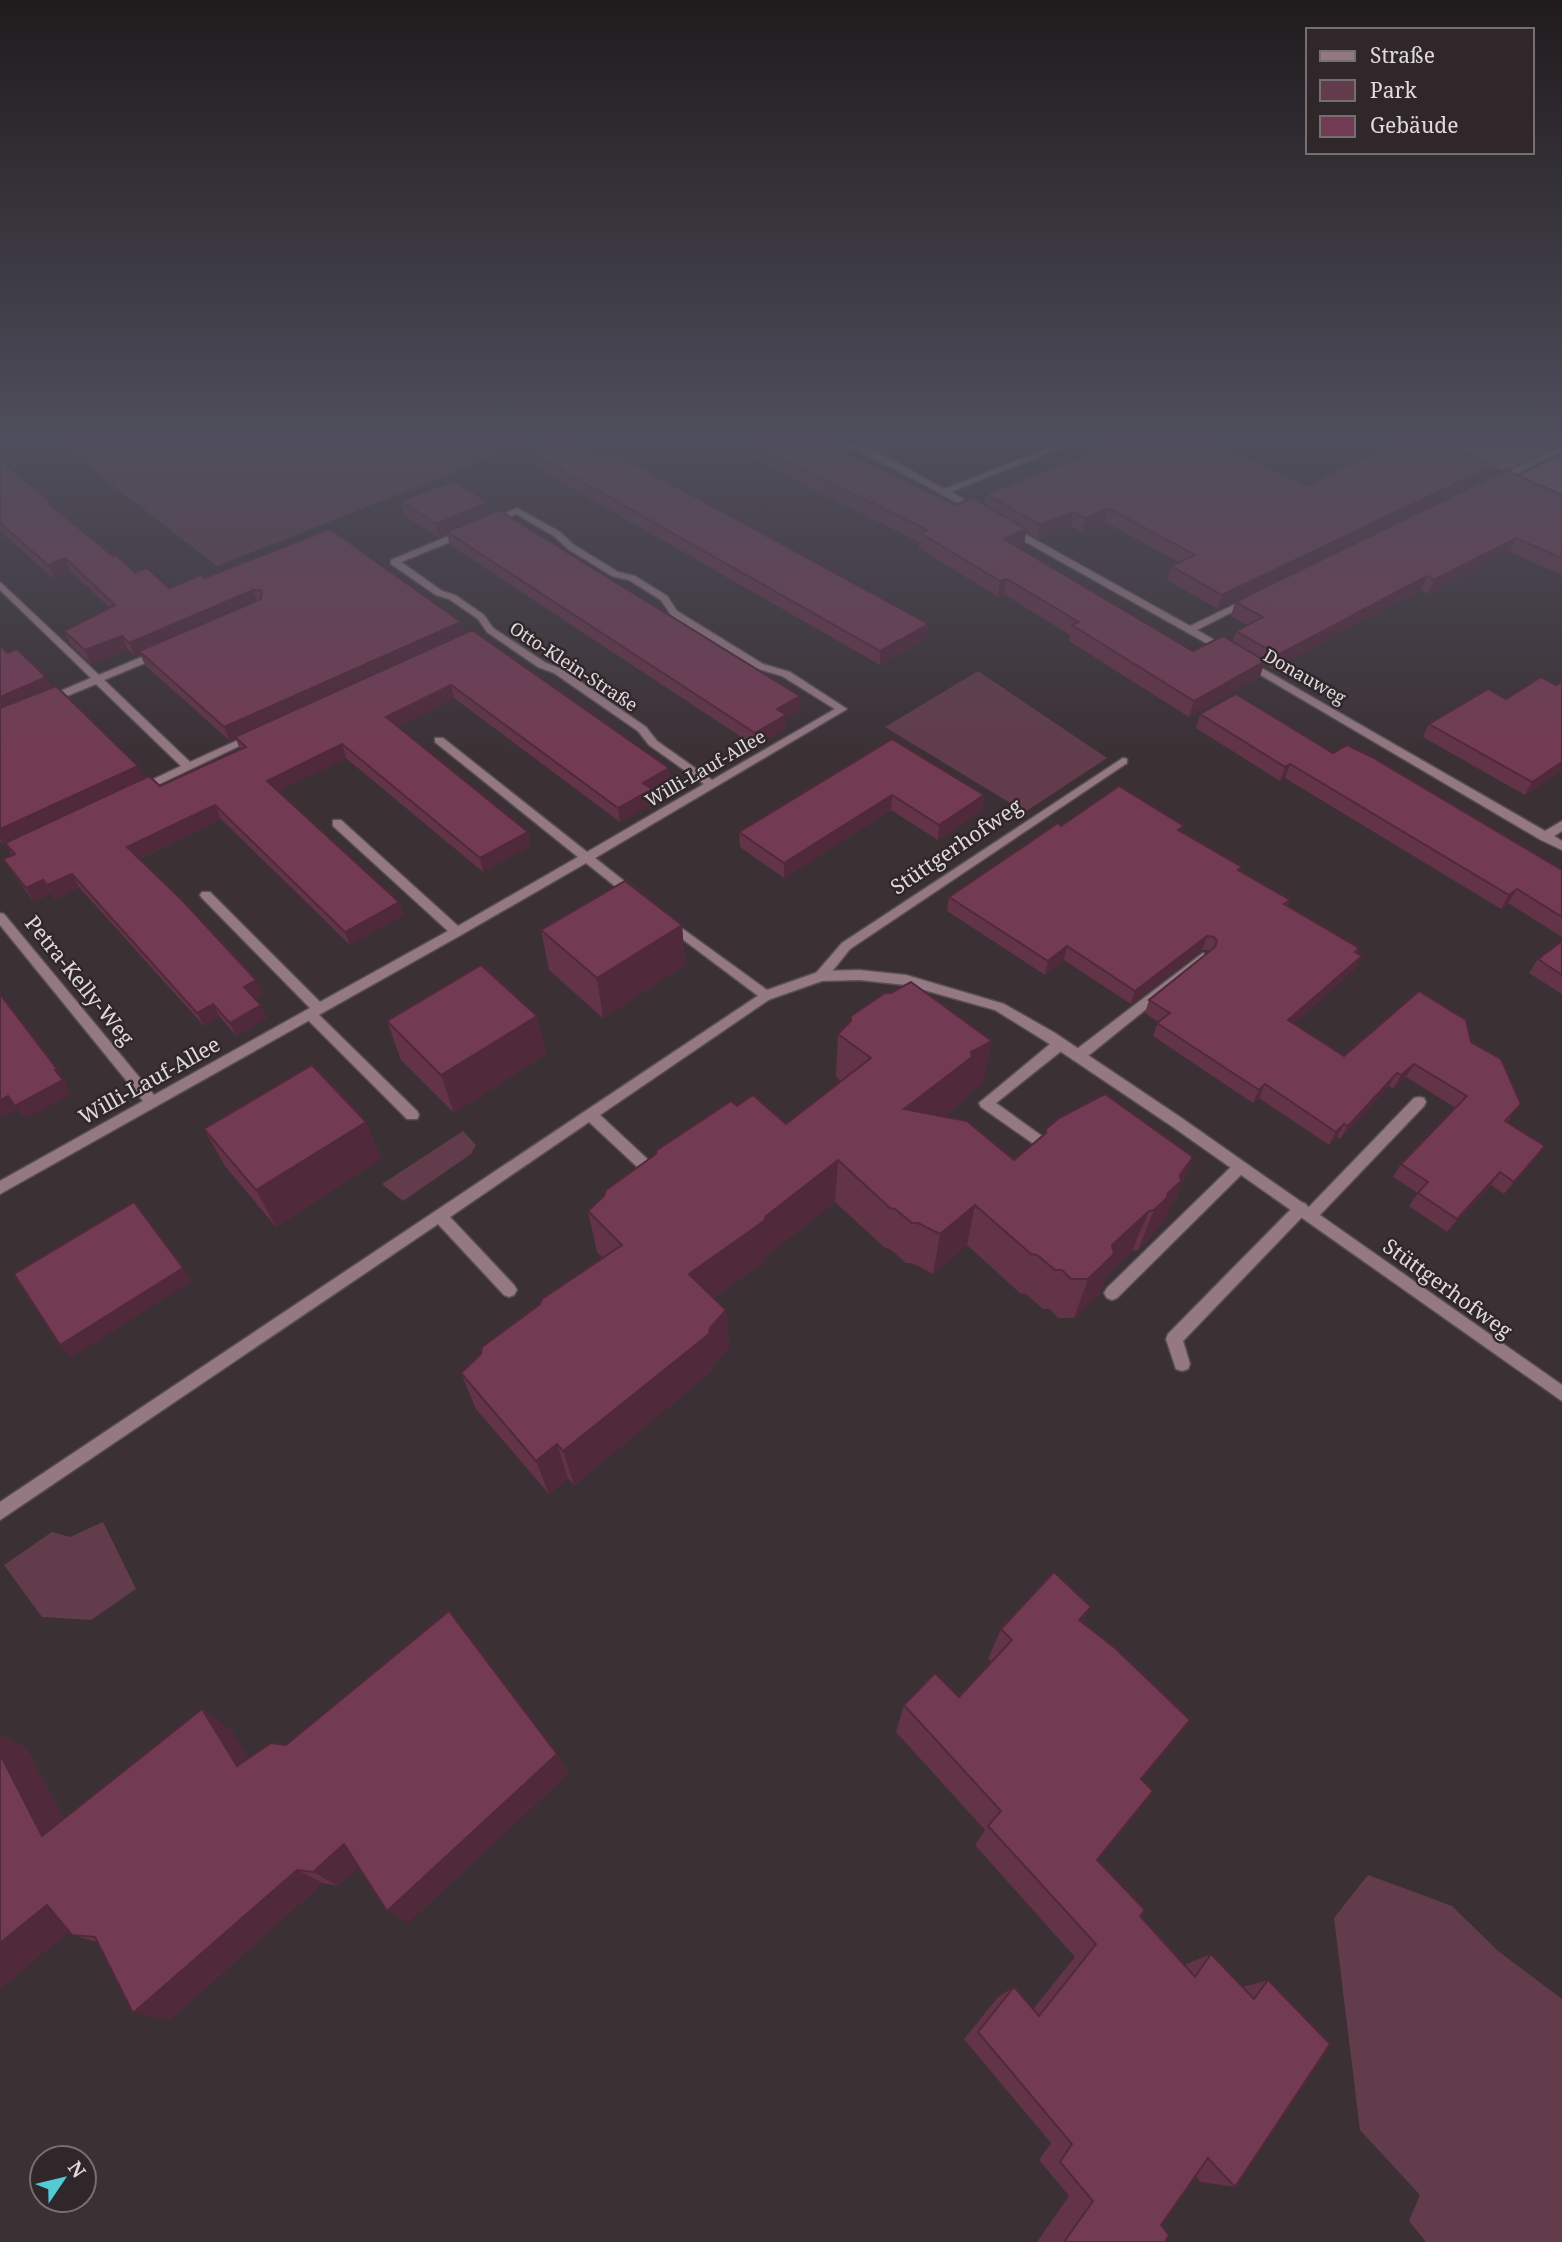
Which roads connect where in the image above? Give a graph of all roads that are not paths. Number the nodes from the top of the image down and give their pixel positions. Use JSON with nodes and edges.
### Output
{"nodes":[{"id":1,"x":431,"y":547,"type":"edge"},
{"id":2,"x":571,"y":547,"type":"edge"},
{"id":3,"x":1041,"y":547,"type":"edge"},
{"id":4,"x":0,"y":585,"type":"edge"},
{"id":5,"x":1265,"y":593,"type":"edge"},
{"id":6,"x":1191,"y":629,"type":"junction"},
{"id":7,"x":490,"y":630,"type":"junction"},
{"id":8,"x":478,"y":635,"type":"edge"},
{"id":9,"x":174,"y":646,"type":"edge"},
{"id":10,"x":98,"y":679,"type":"junction"},
{"id":11,"x":37,"y":705,"type":"edge"},
{"id":12,"x":842,"y":709,"type":"joint"},
{"id":13,"x":260,"y":734,"type":"edge"},
{"id":14,"x":439,"y":740,"type":"dead end"},
{"id":15,"x":1123,"y":761,"type":"dead end"},
{"id":16,"x":188,"y":767,"type":"junction"},
{"id":17,"x":712,"y":785,"type":"junction"},
{"id":18,"x":127,"y":796,"type":"edge"},
{"id":19,"x":337,"y":823,"type":"dead end"},
{"id":20,"x":1562,"y":825,"type":"edge"},
{"id":21,"x":1545,"y":836,"type":"junction"},
{"id":22,"x":1562,"y":846,"type":"edge"},
{"id":23,"x":585,"y":858,"type":"junction"},
{"id":24,"x":205,"y":895,"type":"dead end"},
{"id":25,"x":643,"y":902,"type":"edge"},
{"id":26,"x":0,"y":917,"type":"edge"},
{"id":27,"x":663,"y":918,"type":"edge"},
{"id":28,"x":457,"y":932,"type":"junction"},
{"id":29,"x":1204,"y":956,"type":"edge"},
{"id":30,"x":821,"y":976,"type":"junction"},
{"id":31,"x":765,"y":996,"type":"junction"},
{"id":32,"x":314,"y":1012,"type":"junction"},
{"id":33,"x":1060,"y":1044,"type":"junction"},
{"id":34,"x":1078,"y":1056,"type":"junction"},
{"id":35,"x":152,"y":1102,"type":"junction"},
{"id":36,"x":1419,"y":1102,"type":"dead end"},
{"id":37,"x":590,"y":1114,"type":"junction"},
{"id":38,"x":412,"y":1115,"type":"dead end"},
{"id":39,"x":1041,"y":1143,"type":"edge"},
{"id":40,"x":1240,"y":1167,"type":"junction"},
{"id":41,"x":652,"y":1172,"type":"edge"},
{"id":42,"x":0,"y":1188,"type":"edge"},
{"id":43,"x":1306,"y":1212,"type":"junction"},
{"id":44,"x":440,"y":1216,"type":"junction"},
{"id":45,"x":509,"y":1290,"type":"dead end"},
{"id":46,"x":1112,"y":1293,"type":"edge"},
{"id":47,"x":1182,"y":1364,"type":"dead end"},
{"id":48,"x":1562,"y":1394,"type":"edge"},
{"id":49,"x":0,"y":1512,"type":"edge"}],
"edges":[{"from":1,"to":7,"type":"street","name":"Otto-Klein-Straße"},
{"from":2,"to":12,"type":"street","name":"Otto-Klein-Straße"},
{"from":3,"to":6,"type":"street","name":"Donauweg"},
{"from":4,"to":10,"type":"street"},
{"from":5,"to":6,"type":"street"},
{"from":6,"to":21,"type":"street","name":"Donauweg"},
{"from":7,"to":8,"type":"street"},
{"from":7,"to":17,"type":"street","name":"Otto-Klein-Straße"},
{"from":9,"to":10,"type":"street"},
{"from":10,"to":11,"type":"street"},
{"from":10,"to":16,"type":"street"},
{"from":12,"to":17,"type":"street","name":"Willi-Lauf-Allee"},
{"from":13,"to":16,"type":"street"},
{"from":14,"to":23,"type":"street"},
{"from":15,"to":30,"type":"street","name":"Stüttgerhofweg"},
{"from":16,"to":18,"type":"street"},
{"from":17,"to":23,"type":"street","name":"Willi-Lauf-Allee"},
{"from":19,"to":28,"type":"street"},
{"from":20,"to":21,"type":"street"},
{"from":21,"to":22,"type":"street","name":"Donauweg"},
{"from":23,"to":25,"type":"street"},
{"from":23,"to":28,"type":"street","name":"Willi-Lauf-Allee"},
{"from":24,"to":32,"type":"street"},
{"from":26,"to":35,"type":"street","name":"Petra-Kelly-Weg"},
{"from":27,"to":31,"type":"street"},
{"from":28,"to":32,"type":"street","name":"Willi-Lauf-Allee"},
{"from":29,"to":34,"type":"street"},
{"from":30,"to":31,"type":"street","name":"Stüttgerhofweg"},
{"from":30,"to":33,"type":"street","name":"Stüttgerhofweg"},
{"from":31,"to":37,"type":"street","name":"Stüttgerhofweg"},
{"from":32,"to":35,"type":"street","name":"Willi-Lauf-Allee"},
{"from":32,"to":38,"type":"street"},
{"from":33,"to":34,"type":"street","name":"Stüttgerhofweg"},
{"from":33,"to":39,"type":"street"},
{"from":34,"to":40,"type":"street","name":"Stüttgerhofweg"},
{"from":35,"to":42,"type":"street","name":"Willi-Lauf-Allee"},
{"from":36,"to":43,"type":"street"},
{"from":37,"to":41,"type":"street"},
{"from":37,"to":44,"type":"street","name":"Stüttgerhofweg"},
{"from":40,"to":43,"type":"street","name":"Stüttgerhofweg"},
{"from":40,"to":46,"type":"street"},
{"from":43,"to":47,"type":"street"},
{"from":43,"to":48,"type":"street","name":"Stüttgerhofweg"},
{"from":44,"to":45,"type":"street"},
{"from":44,"to":49,"type":"street","name":"Stüttgerhofweg"}]}
